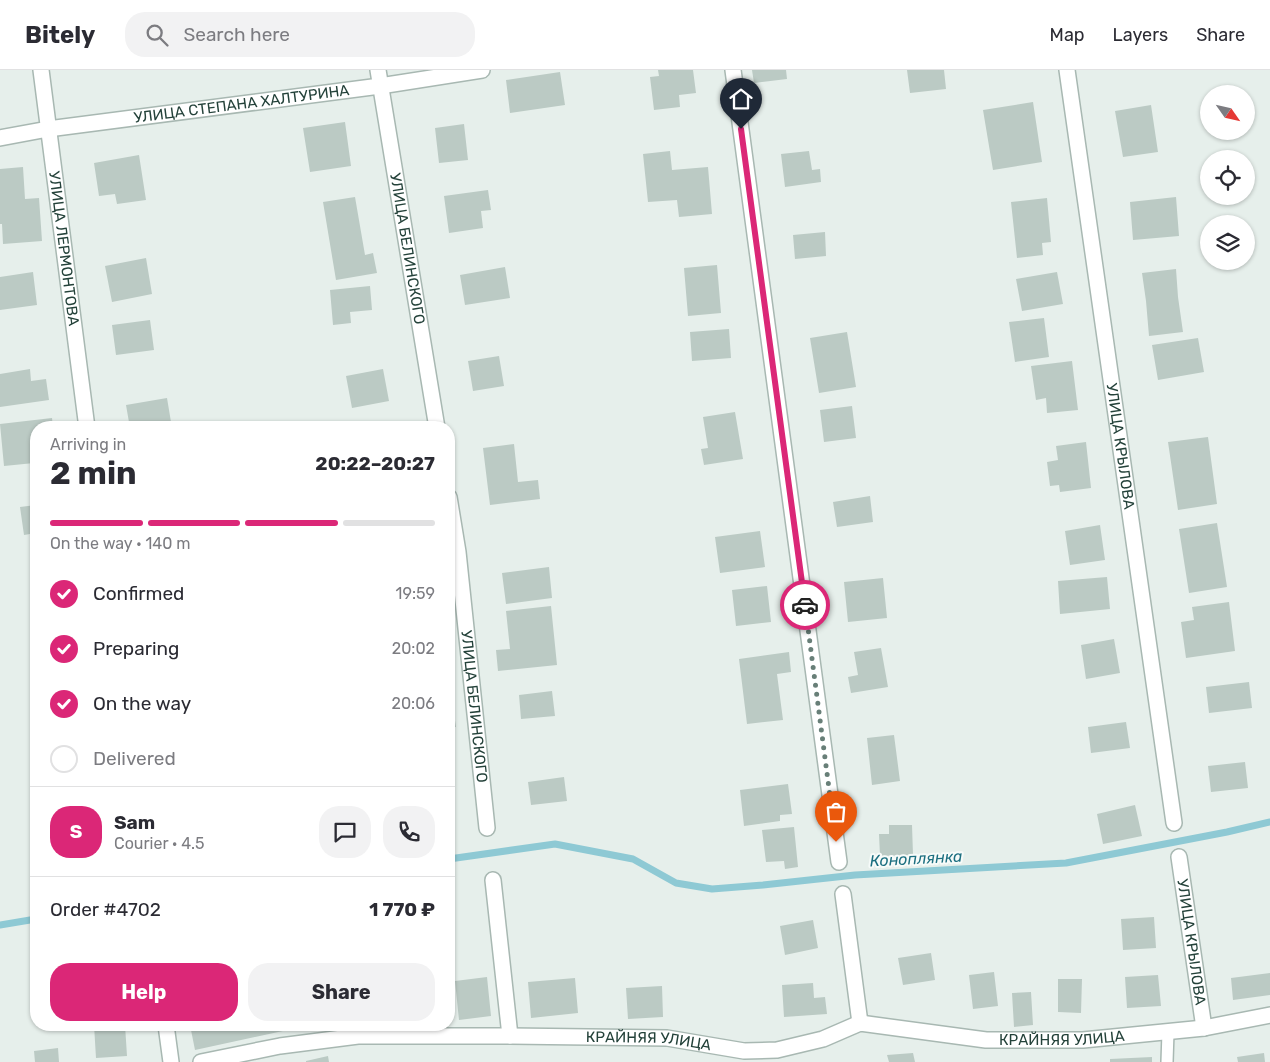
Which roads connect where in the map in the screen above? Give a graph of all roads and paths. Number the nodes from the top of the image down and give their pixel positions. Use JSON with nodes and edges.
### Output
{"nodes":[{"id":1,"x":41,"y":70,"type":"edge"},
{"id":2,"x":378,"y":70,"type":"edge"},
{"id":3,"x":482,"y":70,"type":"edge"},
{"id":4,"x":733,"y":70,"type":"edge"},
{"id":5,"x":1067,"y":70,"type":"edge"},
{"id":6,"x":380,"y":86,"type":"junction"},
{"id":7,"x":48,"y":129,"type":"junction"},
{"id":8,"x":0,"y":138,"type":"edge"},
{"id":9,"x":86,"y":421,"type":"edge"},
{"id":10,"x":436,"y":421,"type":"edge"},
{"id":11,"x":455,"y":534,"type":"edge"},
{"id":12,"x":1174,"y":823,"type":"dead end"},
{"id":13,"x":487,"y":828,"type":"dead end"},
{"id":14,"x":1179,"y":857,"type":"dead end"},
{"id":15,"x":839,"y":862,"type":"dead end"},
{"id":16,"x":493,"y":880,"type":"dead end"},
{"id":17,"x":843,"y":894,"type":"dead end"},
{"id":18,"x":1270,"y":1015,"type":"edge"},
{"id":19,"x":860,"y":1023,"type":"junction"},
{"id":20,"x":1204,"y":1028,"type":"junction"},
{"id":21,"x":167,"y":1031,"type":"edge"},
{"id":22,"x":1168,"y":1032,"type":"junction"},
{"id":23,"x":510,"y":1036,"type":"junction"},
{"id":24,"x":171,"y":1062,"type":"edge"},
{"id":25,"x":201,"y":1062,"type":"edge"},
{"id":26,"x":1167,"y":1062,"type":"edge"}],
"edges":[{"from":1,"to":7,"type":"street","name":"УЛИЦА ЛЕРМОНТОВА"},
{"from":2,"to":6,"type":"street","name":"УЛИЦА БЕЛИНСКОГО"},
{"from":3,"to":6,"type":"street","name":"УЛИЦА СТЕПАНА ХАЛТУРИНА"},
{"from":4,"to":15,"type":"street"},
{"from":5,"to":12,"type":"street","name":"УЛИЦА КРЫЛОВА"},
{"from":6,"to":7,"type":"street","name":"УЛИЦА СТЕПАНА ХАЛТУРИНА"},
{"from":6,"to":10,"type":"street","name":"УЛИЦА БЕЛИНСКОГО"},
{"from":7,"to":8,"type":"street","name":"УЛИЦА СТЕПАНА ХАЛТУРИНА"},
{"from":7,"to":9,"type":"street","name":"УЛИЦА ЛЕРМОНТОВА"},
{"from":11,"to":13,"type":"street","name":"УЛИЦА БЕЛИНСКОГО"},
{"from":14,"to":20,"type":"street","name":"УЛИЦА КРЫЛОВА"},
{"from":16,"to":23,"type":"street"},
{"from":17,"to":19,"type":"street"},
{"from":18,"to":20,"type":"street","name":"КРАЙНЯЯ УЛИЦА"},
{"from":19,"to":22,"type":"street","name":"КРАЙНЯЯ УЛИЦА"},
{"from":19,"to":23,"type":"street","name":"КРАЙНЯЯ УЛИЦА"},
{"from":20,"to":22,"type":"street","name":"КРАЙНЯЯ УЛИЦА"},
{"from":21,"to":24,"type":"street"},
{"from":22,"to":26,"type":"lane"},
{"from":23,"to":25,"type":"street","name":"КРАЙНЯЯ УЛИЦА"}]}
